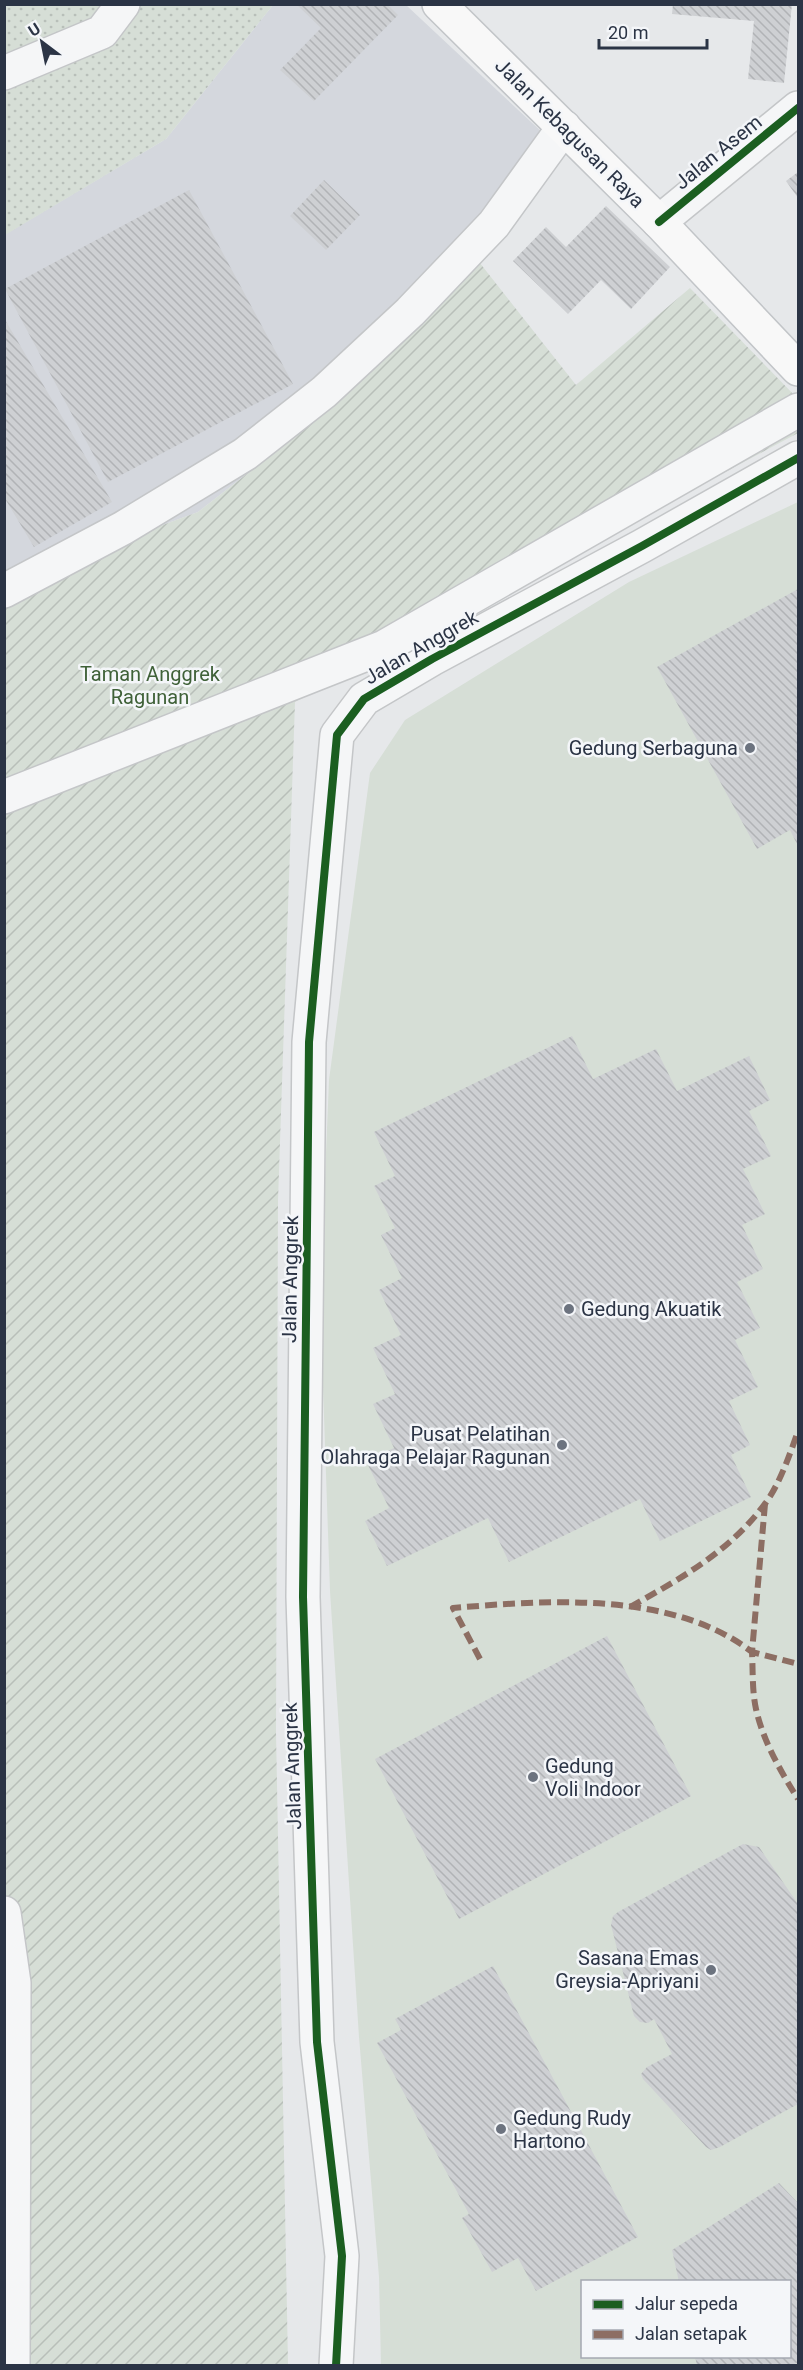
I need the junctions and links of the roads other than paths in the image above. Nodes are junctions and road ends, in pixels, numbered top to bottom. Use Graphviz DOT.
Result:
graph roads {
  1 [pos="123,4"];
  2 [pos="439,4"];
  3 [pos="4,73"];
  4 [pos="798,108"];
  5 [pos="564,127"];
  6 [pos="659,222"];
  7 [pos="798,369"];
  8 [pos="798,410"];
  9 [pos="798,458"];
  10 [pos="4,591"];
  11 [pos="4,796"];
  12 [pos="4,1913"];
  13 [pos="13,2366"];
  14 [pos="336,2366"];
  1 -- 3 [label="street"];
  2 -- 5 [label="main road, Jalan Kebagusan Raya"];
  4 -- 6 [label="street, Jalan Asem"];
  5 -- 6 [label="main road, Jalan Kebagusan Raya"];
  5 -- 10 [label="street"];
  6 -- 7 [label="main road, Jalan Kebagusan Raya"];
  8 -- 11 [label="street"];
  9 -- 14 [label="street, Jalan Anggrek"];
  12 -- 13 [label="street"];
}
